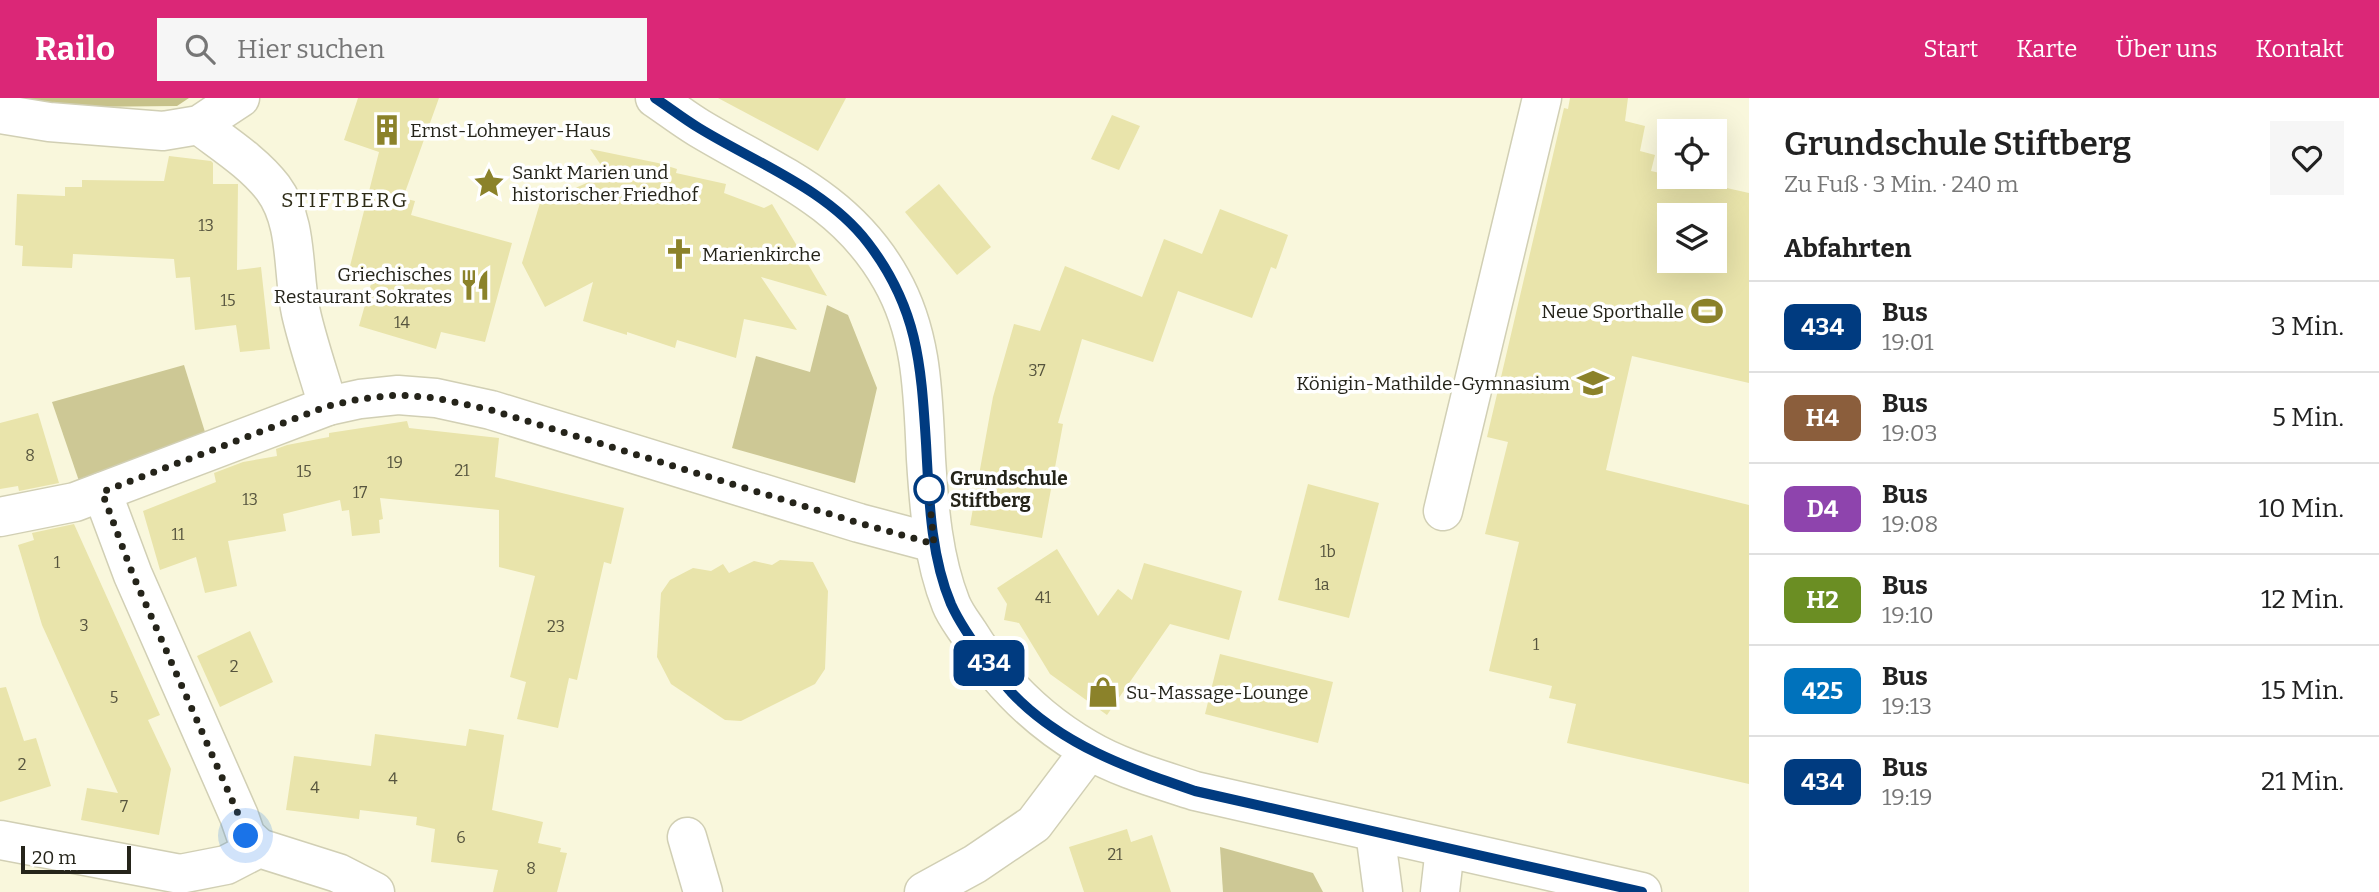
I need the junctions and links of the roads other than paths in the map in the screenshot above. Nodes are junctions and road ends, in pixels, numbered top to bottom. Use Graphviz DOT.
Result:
graph roads {
  1 [pos="240,98"];
  2 [pos="655,98"];
  3 [pos="1542,98"];
  4 [pos="0,114"];
  5 [pos="199,125"];
  6 [pos="324,393"];
  7 [pos="102,492"];
  8 [pos="1443,511"];
  9 [pos="0,517"];
  10 [pos="934,544"];
  11 [pos="1089,751"];
  12 [pos="1375,832"];
  13 [pos="687,836"];
  14 [pos="0,840"];
  15 [pos="258,848"];
  16 [pos="1445,848"];
  17 [pos="375,892"];
  18 [pos="703,892"];
  19 [pos="924,892"];
  20 [pos="1383,892"];
  21 [pos="1440,892"];
  22 [pos="1642,892"];
  1 -- 5 [label="street"];
  2 -- 10 [label="street"];
  3 -- 8 [label="street"];
  4 -- 5 [label="street"];
  5 -- 6 [label="street"];
  6 -- 7 [label="street"];
  6 -- 10 [label="street"];
  7 -- 9 [label="street"];
  7 -- 15 [label="street"];
  10 -- 11 [label="street"];
  11 -- 12 [label="street"];
  11 -- 19 [label="street"];
  12 -- 16 [label="street"];
  12 -- 20 [label="street"];
  13 -- 18 [label="street"];
  14 -- 15 [label="street"];
  15 -- 17 [label="street"];
  16 -- 21 [label="street"];
  16 -- 22 [label="street"];
}
